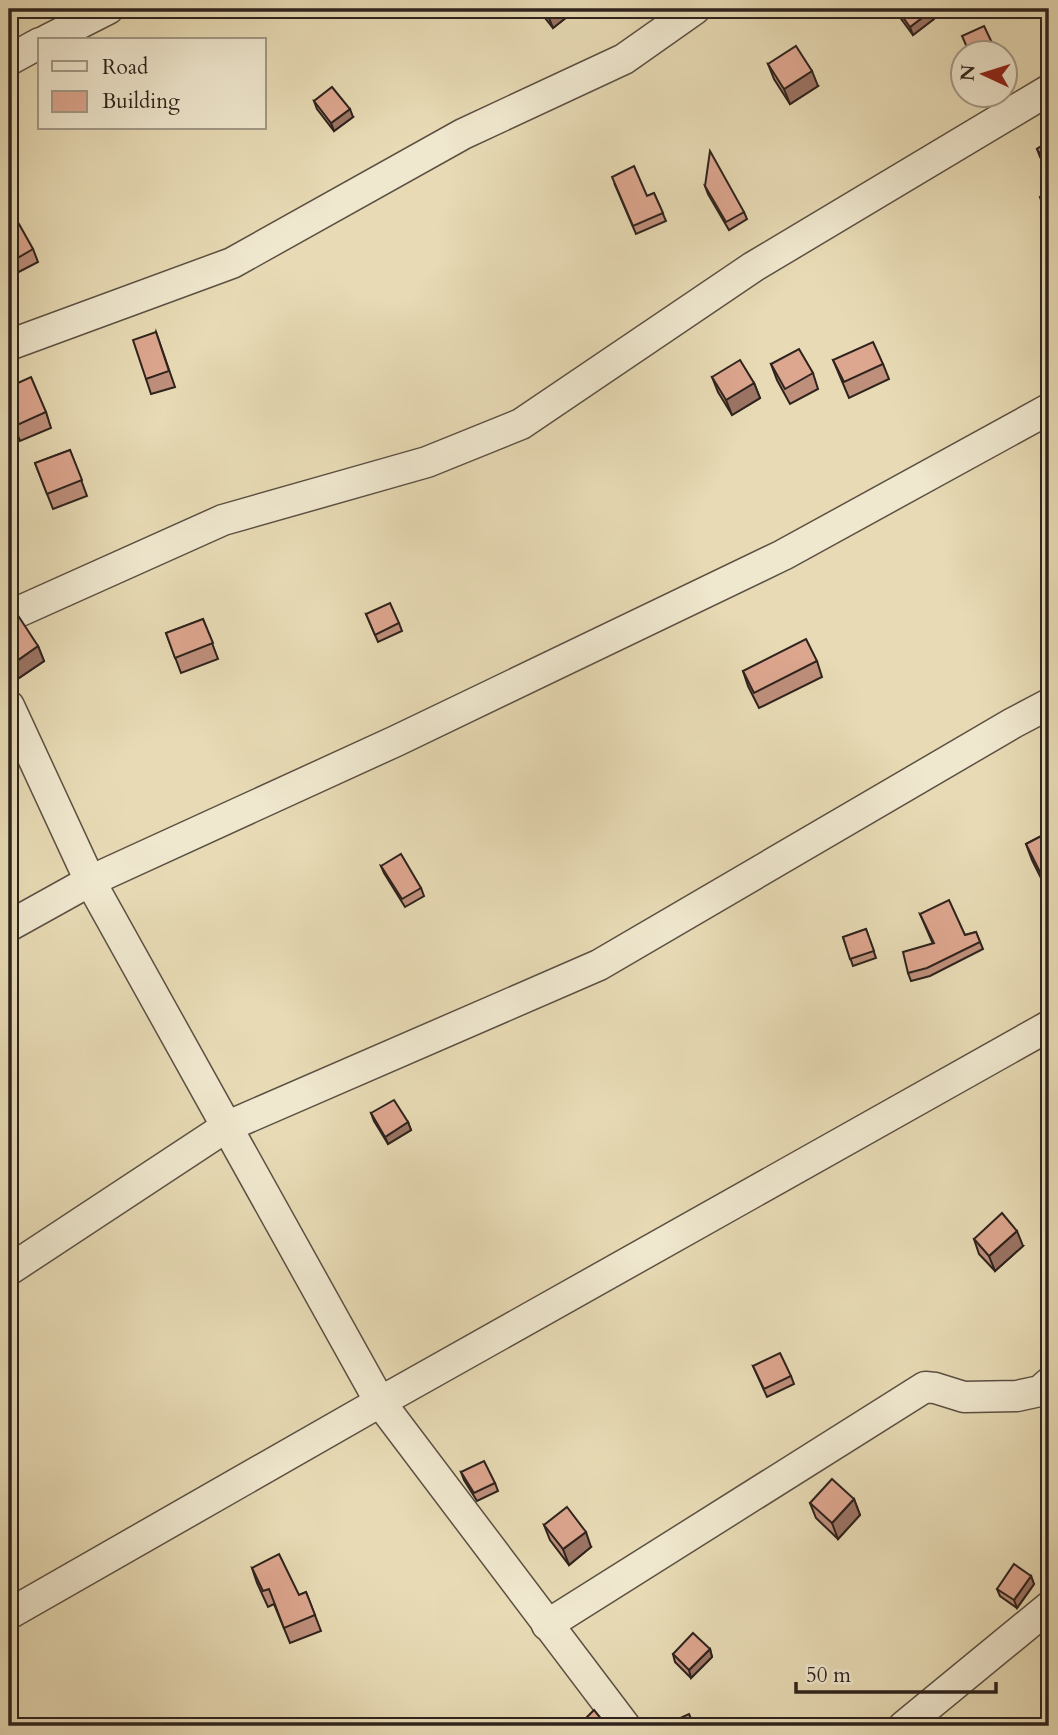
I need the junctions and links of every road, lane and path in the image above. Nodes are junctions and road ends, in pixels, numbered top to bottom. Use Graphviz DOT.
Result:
graph roads {
  1 [pos="108,9"];
  2 [pos="695,9"];
  3 [pos="51,38"];
  4 [pos="38,45"];
  5 [pos="9,60"];
  6 [pos="1049,89"];
  7 [pos="9,345"];
  8 [pos="1049,409"];
  9 [pos="9,616"];
  10 [pos="1049,704"];
  11 [pos="9,706"];
  12 [pos="90,881"];
  13 [pos="9,926"];
  14 [pos="1049,1026"];
  15 [pos="226,1127"];
  16 [pos="9,1270"];
  17 [pos="1049,1383"];
  18 [pos="380,1402"];
  19 [pos="1049,1607"];
  20 [pos="9,1614"];
  21 [pos="547,1625"];
  22 [pos="625,1726"];
  23 [pos="904,1726"];
  1 -- 3 [label="street"];
  2 -- 7 [label="street"];
  4 -- 5 [label="street"];
  6 -- 9 [label="street"];
  8 -- 12 [label="street"];
  10 -- 15 [label="street"];
  11 -- 12 [label="street"];
  12 -- 13 [label="street"];
  12 -- 15 [label="street"];
  14 -- 18 [label="street"];
  15 -- 16 [label="street"];
  15 -- 18 [label="street"];
  17 -- 21 [label="street"];
  18 -- 20 [label="street"];
  18 -- 21 [label="street"];
  19 -- 23 [label="street"];
  21 -- 22 [label="street"];
}
